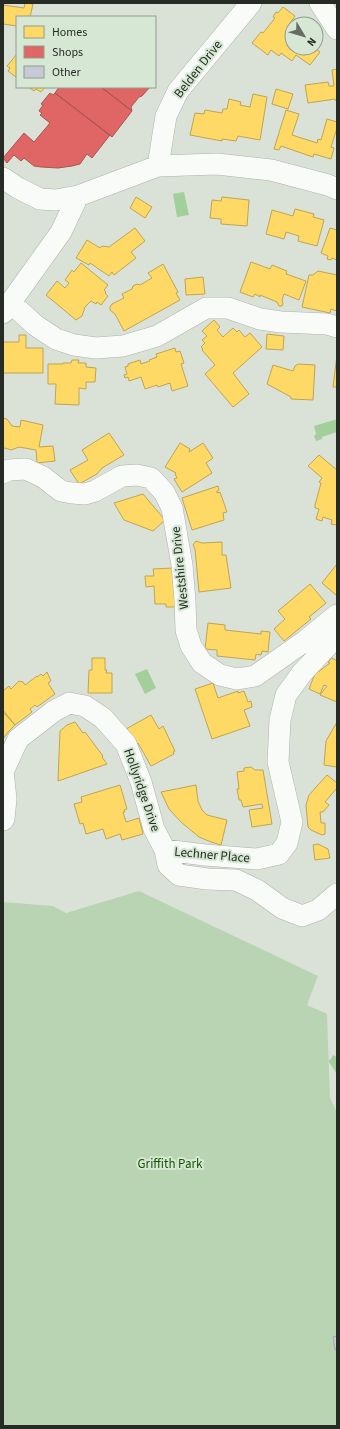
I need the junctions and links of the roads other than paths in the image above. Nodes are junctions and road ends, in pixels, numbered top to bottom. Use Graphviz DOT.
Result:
graph roads {
  1 [pos="251,3"];
  2 [pos="320,3"];
  3 [pos="337,29"];
  4 [pos="158,166"];
  5 [pos="3,178"];
  6 [pos="337,189"];
  7 [pos="78,196"];
  8 [pos="7,308"];
  9 [pos="337,328"];
  10 [pos="3,473"];
  11 [pos="337,615"];
  12 [pos="337,636"];
  13 [pos="3,820"];
  14 [pos="165,850"];
  15 [pos="337,894"];
  1 -- 4 [label="street, Belden Drive"];
  2 -- 3 [label="street"];
  4 -- 6 [label="street"];
  4 -- 7 [label="street"];
  5 -- 7 [label="street"];
  7 -- 8 [label="street"];
  8 -- 9 [label="street"];
  10 -- 11 [label="street, Westshire Drive"];
  12 -- 14 [label="street, Lechner Place"];
  13 -- 14 [label="street, Hollyridge Drive"];
  14 -- 15 [label="street, Hollyridge Drive"];
}
